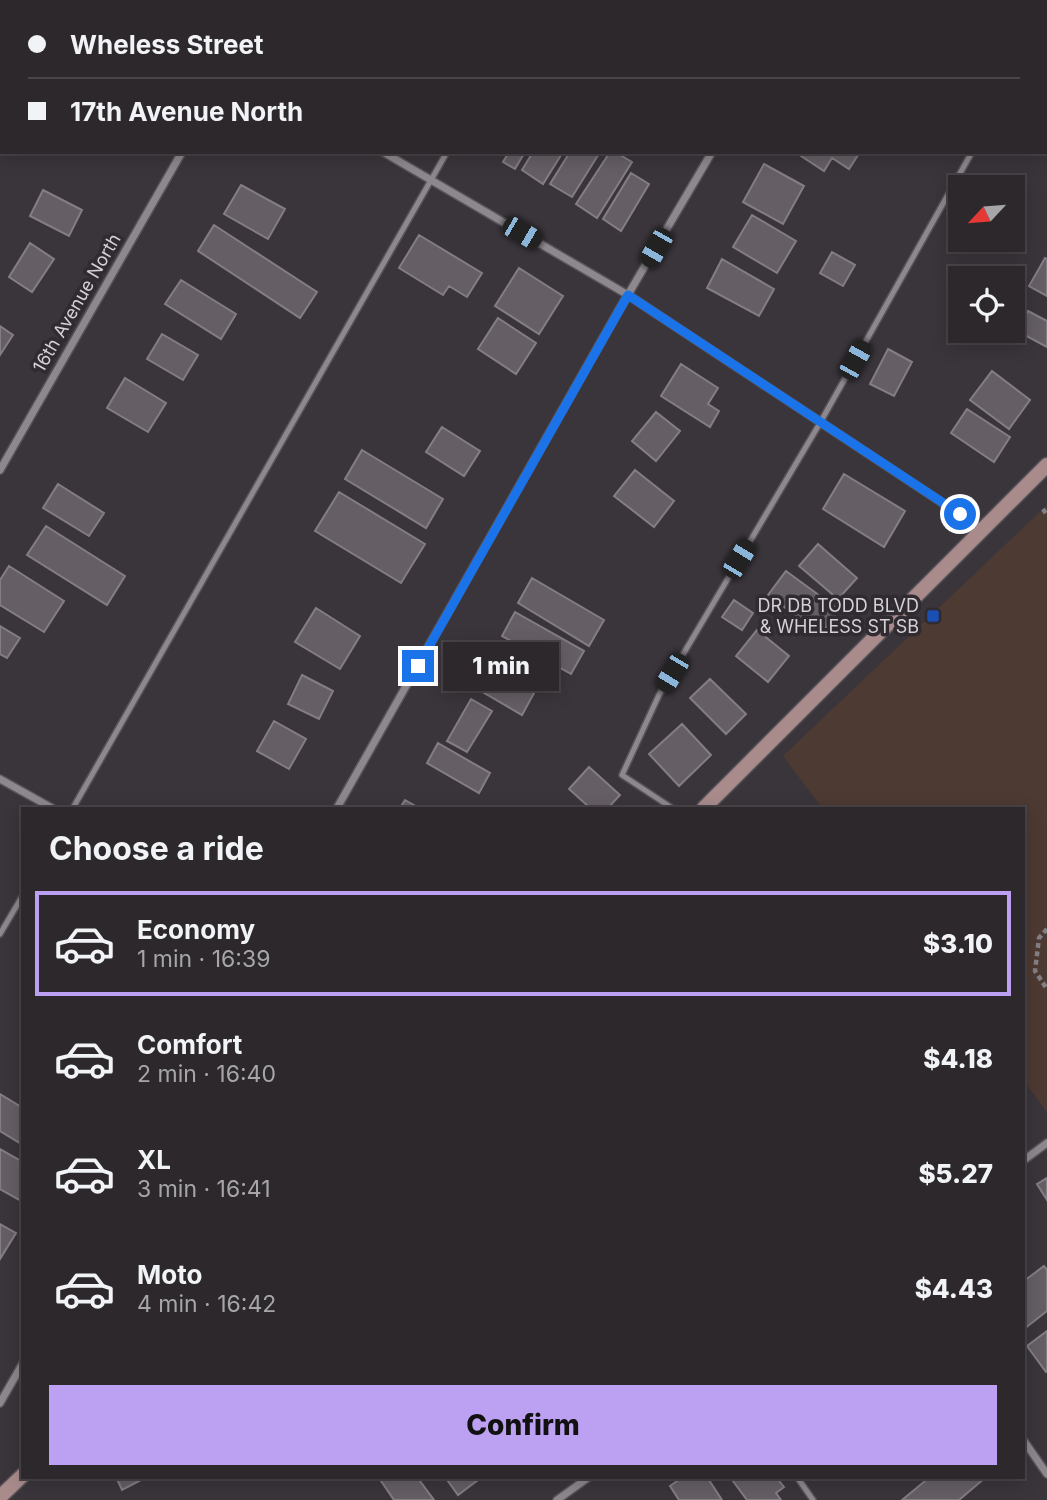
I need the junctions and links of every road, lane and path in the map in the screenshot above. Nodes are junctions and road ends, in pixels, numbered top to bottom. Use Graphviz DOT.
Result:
graph roads {
  1 [pos="181,154"];
  2 [pos="386,154"];
  3 [pos="446,154"];
  4 [pos="711,154"];
  5 [pos="971,154"];
  6 [pos="431,180"];
  7 [pos="628,295"];
  8 [pos="820,423"];
  9 [pos="1047,465"];
  10 [pos="0,470"];
  11 [pos="1043,509"];
  12 [pos="1047,515"];
  13 [pos="982,529"];
  14 [pos="0,779"];
  15 [pos="50,807"];
  16 [pos="74,807"];
  17 [pos="338,807"];
  18 [pos="670,807"];
  19 [pos="705,807"];
  20 [pos="21,898"];
  21 [pos="1047,929"];
  22 [pos="0,934"];
  23 [pos="1047,989"];
  24 [pos="1047,1143"];
  25 [pos="1025,1159"];
  26 [pos="21,1366"];
  27 [pos="0,1403"];
  28 [pos="1025,1442"];
  29 [pos="1047,1474"];
  30 [pos="21,1477"];
  31 [pos="586,1479"];
  32 [pos="798,1479"];
  33 [pos="0,1497"];
  34 [pos="557,1500"];
  35 [pos="813,1500"];
  1 -- 10 [label="street, 16th Avenue North"];
  2 -- 6 [label="street"];
  3 -- 6 [label="lane"];
  4 -- 7 [label="street"];
  5 -- 8 [label="lane"];
  6 -- 7 [label="street"];
  6 -- 16 [label="lane"];
  7 -- 8 [label="street"];
  7 -- 17 [label="street"];
  8 -- 13 [label="street"];
  8 -- 18 [label="lane"];
  9 -- 13 [label="main road"];
  11 -- 12 [label="path"];
  13 -- 19 [label="main road"];
  14 -- 15 [label="street"];
  20 -- 22 [label="lane"];
  21 -- 23 [label="path"];
  24 -- 25 [label="street"];
  26 -- 27 [label="street"];
  28 -- 29 [label="street"];
  30 -- 33 [label="main road"];
  31 -- 34 [label="street"];
  32 -- 35 [label="lane"];
}
